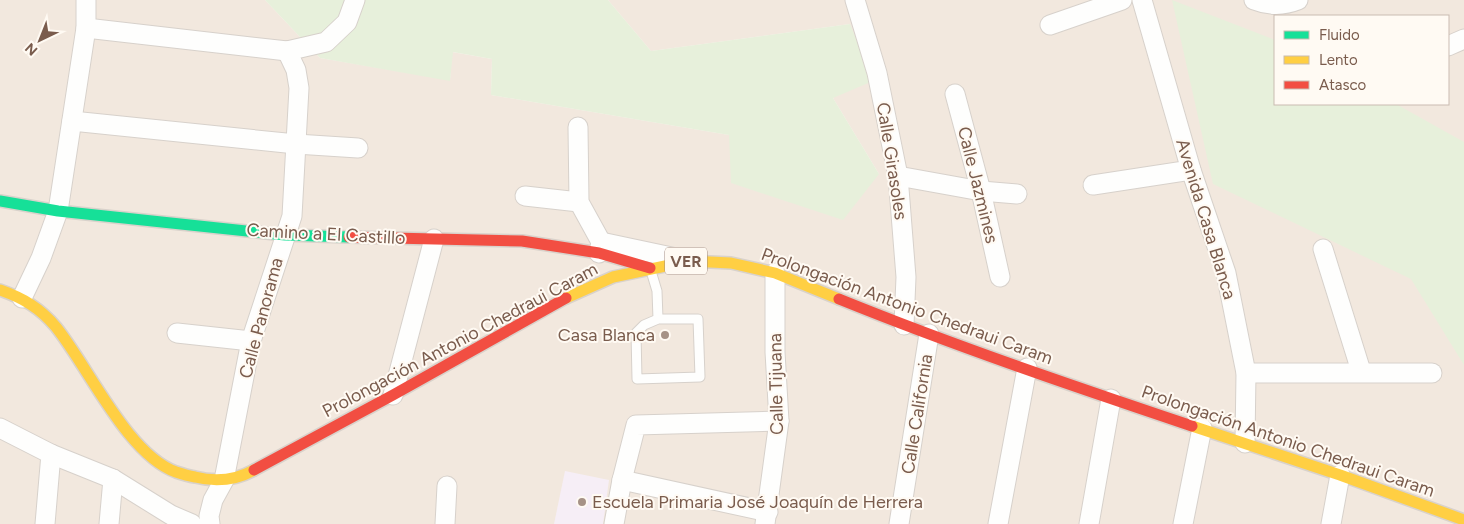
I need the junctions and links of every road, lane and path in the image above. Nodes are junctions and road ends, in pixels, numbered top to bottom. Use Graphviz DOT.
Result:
graph roads {
  1 [pos="86,0"];
  2 [pos="355,0"];
  3 [pos="1122,0"];
  4 [pos="1142,0"];
  5 [pos="1254,0"];
  6 [pos="1298,0"];
  7 [pos="859,1"];
  8 [pos="1050,24"];
  9 [pos="86,28"];
  10 [pos="1464,39"];
  11 [pos="1449,46"];
  12 [pos="287,51"];
  13 [pos="955,94"];
  14 [pos="72,121"];
  15 [pos="578,127"];
  16 [pos="296,144"];
  17 [pos="358,148"];
  18 [pos="1191,170"];
  19 [pos="898,176"];
  20 [pos="1093,185"];
  21 [pos="981,191"];
  22 [pos="1017,194"];
  23 [pos="524,196"];
  24 [pos="0,201"];
  25 [pos="579,202"];
  26 [pos="58,211"];
  27 [pos="284,235"];
  28 [pos="434,239"];
  29 [pos="600,248"];
  30 [pos="1323,249"];
  31 [pos="689,261"];
  32 [pos="650,268"];
  33 [pos="775,273"];
  34 [pos="1000,277"];
  35 [pos="0,290"];
  36 [pos="22,298"];
  37 [pos="658,319"];
  38 [pos="904,325"];
  39 [pos="177,332"];
  40 [pos="929,334"];
  41 [pos="251,341"];
  42 [pos="1027,368"];
  43 [pos="1361,371"];
  44 [pos="1432,372"];
  45 [pos="1246,373"];
  46 [pos="393,395"];
  47 [pos="1111,399"];
  48 [pos="779,421"];
  49 [pos="0,428"];
  50 [pos="1202,428"];
  51 [pos="1246,443"];
  52 [pos="51,454"];
  53 [pos="1340,475"];
  54 [pos="113,479"];
  55 [pos="224,480"];
  56 [pos="622,480"];
  57 [pos="447,486"];
  58 [pos="767,518"];
  59 [pos="171,520"];
  60 [pos="1464,520"];
  61 [pos="45,524"];
  62 [pos="109,524"];
  63 [pos="192,524"];
  64 [pos="210,524"];
  65 [pos="445,524"];
  66 [pos="614,524"];
  67 [pos="899,524"];
  68 [pos="998,524"];
  69 [pos="1089,524"];
  70 [pos="1184,524"];
  71 [pos="1331,524"];
  1 -- 9 [label="street"];
  2 -- 12 [label="street"];
  3 -- 8 [label="street"];
  4 -- 18 [label="street, Avenida Casa Blanca"];
  5 -- 6 [label="street"];
  7 -- 19 [label="street, Calle Girasoles"];
  9 -- 12 [label="street"];
  9 -- 14 [label="street"];
  10 -- 11 [label="street"];
  12 -- 16 [label="street, Calle Panorama"];
  13 -- 21 [label="street, Calle Jazmines"];
  14 -- 16 [label="street"];
  14 -- 26 [label="street"];
  15 -- 25 [label="street"];
  16 -- 17 [label="street"];
  16 -- 27 [label="street, Calle Panorama"];
  18 -- 20 [label="street"];
  18 -- 45 [label="street, Avenida Casa Blanca"];
  19 -- 21 [label="street"];
  19 -- 38 [label="street, Calle Girasoles"];
  21 -- 22 [label="street"];
  21 -- 34 [label="street, Calle Jazmines"];
  23 -- 25 [label="street"];
  24 -- 26 [label="main road, Camino a El Castillo"];
  25 -- 29 [label="street"];
  26 -- 27 [label="main road, Camino a El Castillo"];
  26 -- 36 [label="street"];
  27 -- 28 [label="main road, Camino a El Castillo"];
  27 -- 41 [label="street, Calle Panorama"];
  28 -- 29 [label="main road, Camino a El Castillo"];
  28 -- 46 [label="street"];
  29 -- 31 [label="street, Camino a El Castillo"];
  29 -- 32 [label="main road, Camino a El Castillo"];
  30 -- 43 [label="street"];
  31 -- 32 [label="main road, Prolongación Antonio Chedraui Caram / VER"];
  31 -- 33 [label="main road, Prolongación Antonio Chedraui Caram / VER"];
  32 -- 37 [label="lane"];
  32 -- 46 [label="main road, Prolongación Antonio Chedraui Caram / VER"];
  33 -- 38 [label="main road, Prolongación Antonio Chedraui Caram / VER"];
  33 -- 48 [label="street, Calle Tijuana"];
  35 -- 36 [label="main road, Prolongación Antonio Chedraui Caram / VER"];
  36 -- 55 [label="main road, Prolongación Antonio Chedraui Caram / VER"];
  37 -- 37 [label="lane"];
  38 -- 40 [label="main road, Prolongación Antonio Chedraui Caram / VER"];
  39 -- 41 [label="street"];
  40 -- 42 [label="main road, Prolongación Antonio Chedraui Caram / VER"];
  40 -- 67 [label="street, Calle California"];
  41 -- 55 [label="street, Calle Panorama"];
  42 -- 47 [label="main road, Prolongación Antonio Chedraui Caram / VER"];
  42 -- 68 [label="street"];
  43 -- 44 [label="street"];
  43 -- 45 [label="street"];
  45 -- 51 [label="street, Avenida Casa Blanca"];
  46 -- 55 [label="main road, Prolongación Antonio Chedraui Caram / VER"];
  47 -- 50 [label="main road, Prolongación Antonio Chedraui Caram / VER"];
  47 -- 69 [label="street"];
  48 -- 56 [label="street"];
  48 -- 58 [label="street, Calle Tijuana"];
  49 -- 52 [label="street"];
  50 -- 51 [label="main road, Prolongación Antonio Chedraui Caram / VER"];
  50 -- 70 [label="street"];
  51 -- 53 [label="main road, Prolongación Antonio Chedraui Caram / VER"];
  52 -- 54 [label="street"];
  52 -- 61 [label="street"];
  53 -- 60 [label="main road, Prolongación Antonio Chedraui Caram / VER"];
  53 -- 71 [label="street"];
  54 -- 59 [label="street"];
  54 -- 62 [label="street"];
  55 -- 64 [label="street, Calle Panorama"];
  56 -- 58 [label="street"];
  56 -- 66 [label="street"];
  57 -- 65 [label="street"];
  59 -- 63 [label="street"];
}
